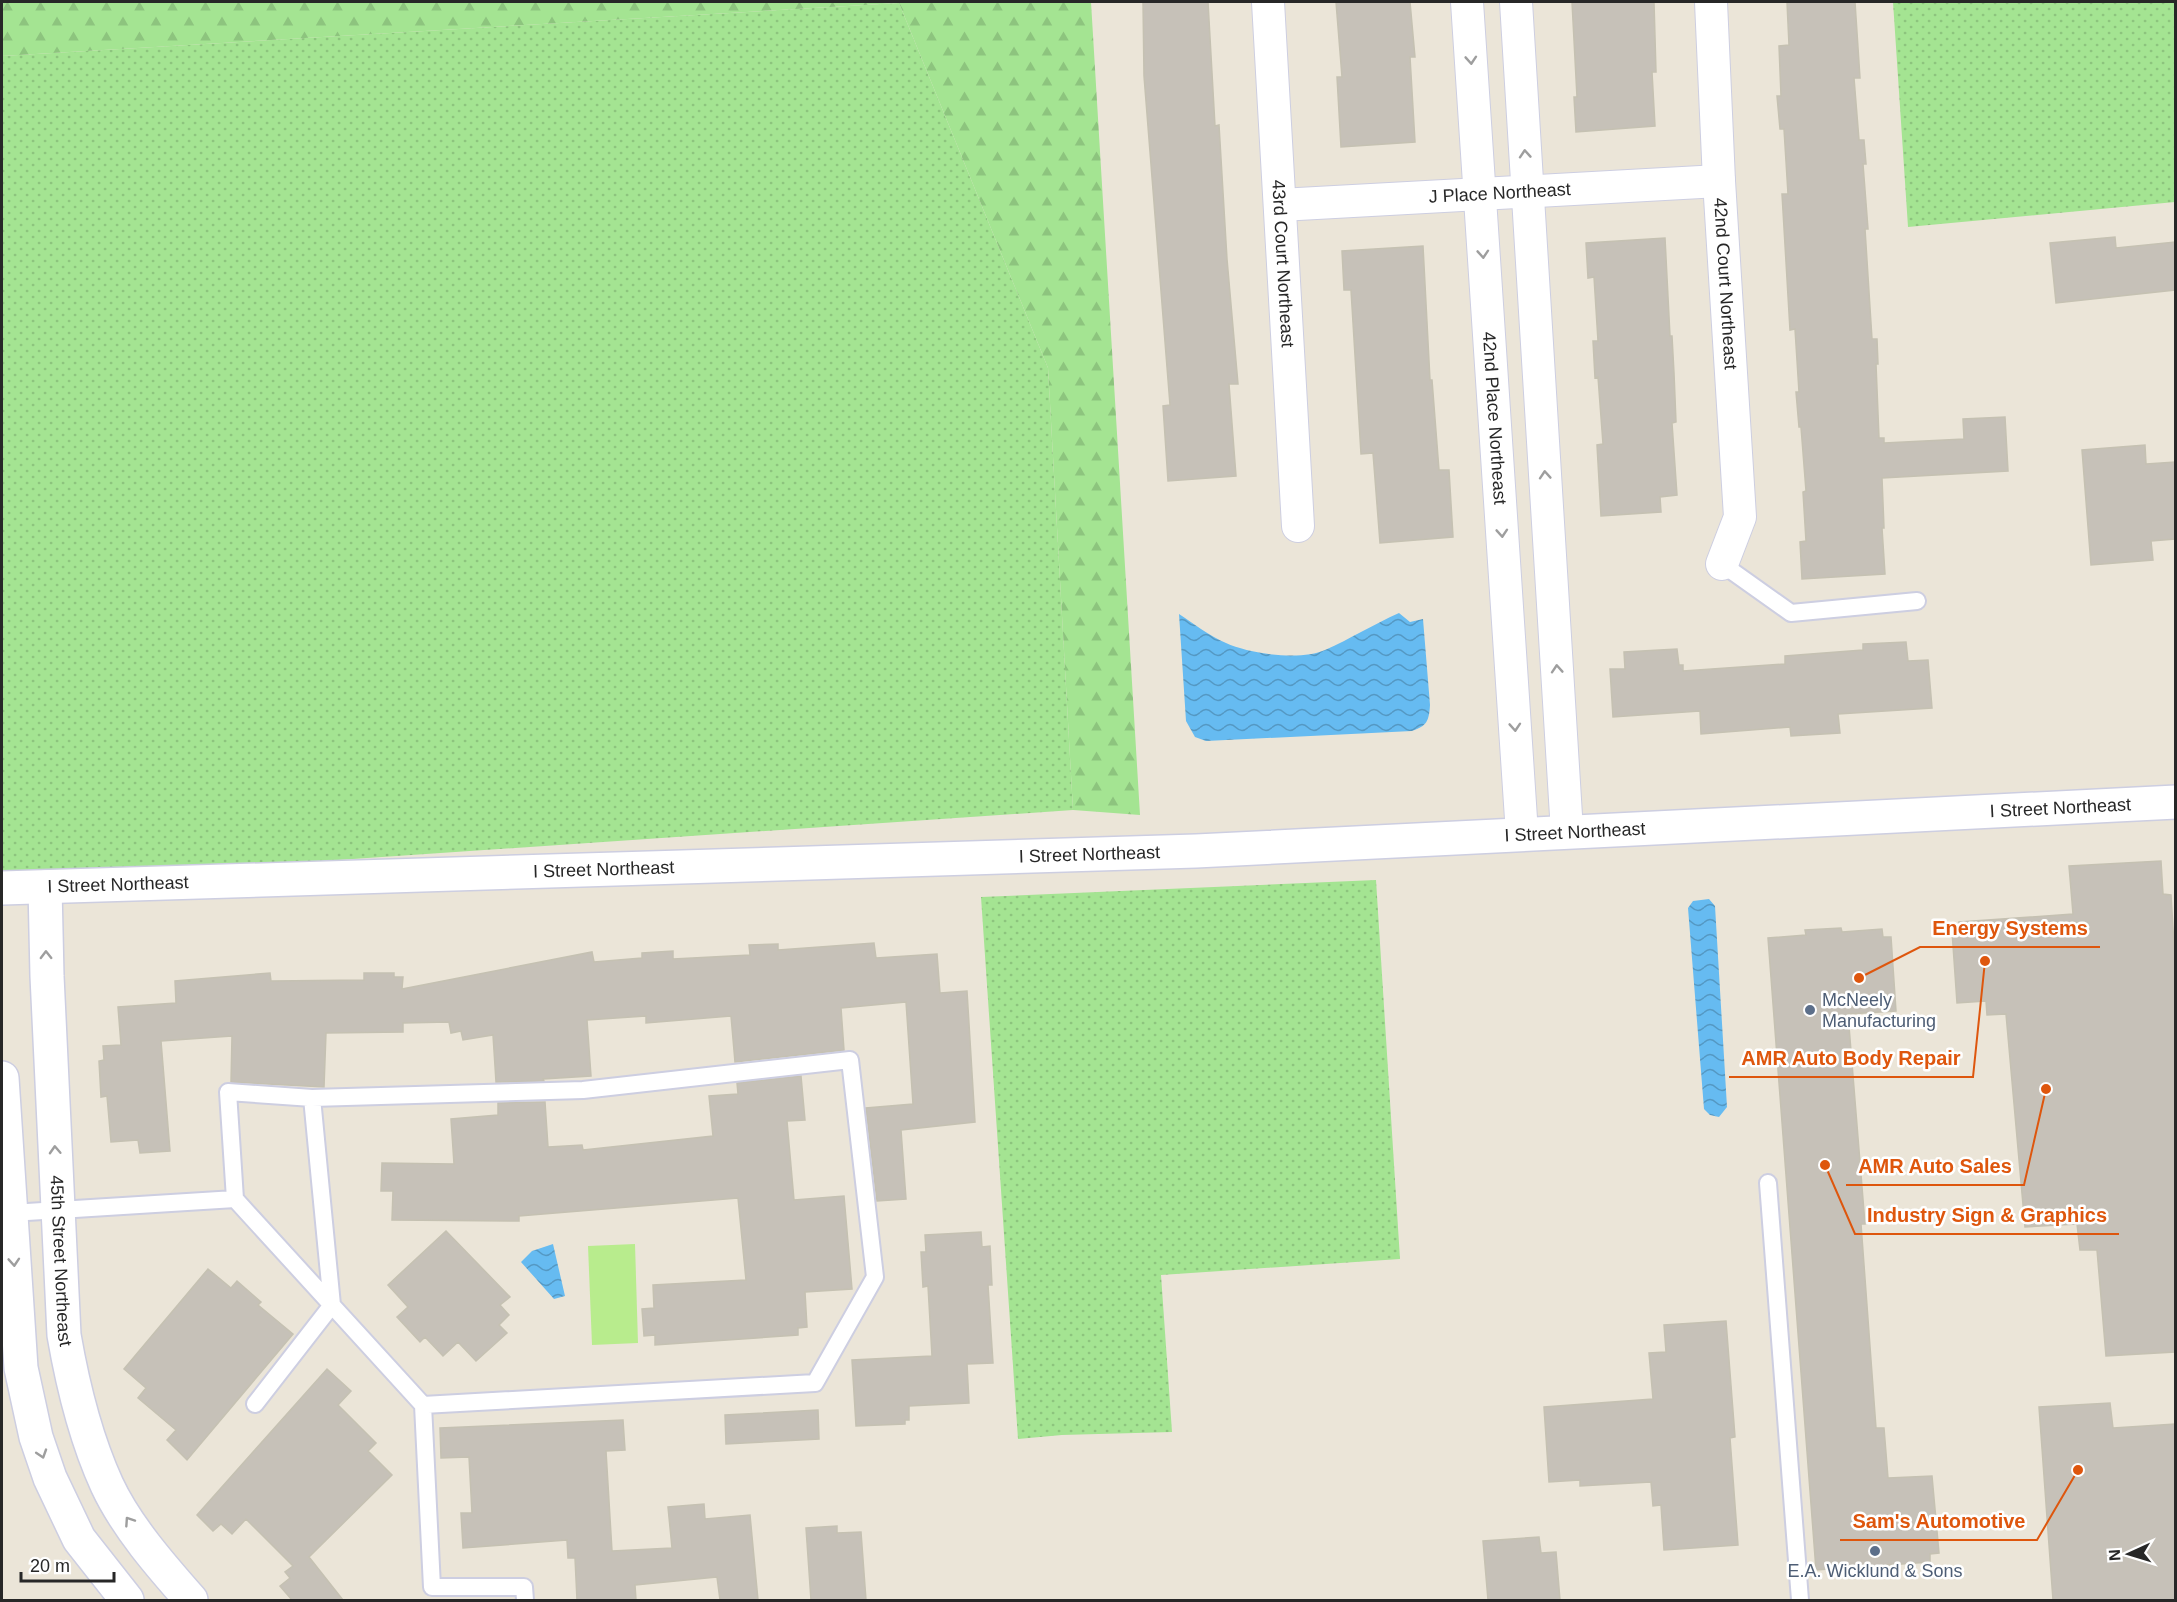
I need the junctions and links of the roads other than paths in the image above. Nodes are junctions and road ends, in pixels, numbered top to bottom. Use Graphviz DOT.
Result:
graph roads {
  1 [pos="1268,2"];
  2 [pos="1467,2"];
  3 [pos="1516,2"];
  4 [pos="1711,2"];
  5 [pos="1719,182"];
  6 [pos="1527,192"];
  7 [pos="1479,195"];
  8 [pos="1281,206"];
  9 [pos="1298,526"];
  10 [pos="1722,564"];
  11 [pos="1917,601"];
  12 [pos="2175,802"];
  13 [pos="1567,832"];
  14 [pos="1522,834"];
  15 [pos="45,887"];
  16 [pos="2,888"];
  17 [pos="2,1078"];
  18 [pos="312,1098"];
  19 [pos="1768,1183"];
  20 [pos="235,1199"];
  21 [pos="58,1212"];
  22 [pos="11,1214"];
  23 [pos="332,1305"];
  24 [pos="11,1371"];
  25 [pos="255,1404"];
  26 [pos="423,1405"];
  27 [pos="127,1600"];
  28 [pos="191,1600"];
  29 [pos="525,1600"];
  30 [pos="1800,1600"];
  1 -- 8 [label="street, 43rd Court Northeast"];
  2 -- 7 [label="street, 42nd Place Northeast, one-way"];
  6 -- 3 [label="street, one-way"];
  4 -- 5 [label="street, 42nd Court Northeast"];
  5 -- 6 [label="street, J Place Northeast"];
  5 -- 10 [label="street, 42nd Court Northeast"];
  6 -- 7 [label="street, J Place Northeast"];
  13 -- 6 [label="street, one-way"];
  7 -- 8 [label="street, J Place Northeast"];
  7 -- 14 [label="street, 42nd Place Northeast, one-way"];
  8 -- 9 [label="street, 43rd Court Northeast"];
  10 -- 11 [label="lane"];
  12 -- 13 [label="street, I Street Northeast"];
  13 -- 14 [label="street, I Street Northeast"];
  14 -- 15 [label="street, I Street Northeast"];
  15 -- 16 [label="street, I Street Northeast"];
  21 -- 15 [label="street, 45th Street Northeast, one-way"];
  17 -- 22 [label="street"];
  18 -- 20 [label="lane"];
  18 -- 23 [label="lane"];
  18 -- 26 [label="lane"];
  19 -- 30 [label="lane"];
  20 -- 21 [label="lane"];
  20 -- 23 [label="lane"];
  21 -- 22 [label="lane"];
  28 -- 21 [label="street, 45th Street Northeast, one-way"];
  22 -- 24 [label="street, one-way"];
  23 -- 25 [label="lane"];
  23 -- 26 [label="lane"];
  24 -- 27 [label="street, one-way"];
  26 -- 29 [label="lane"];
}
